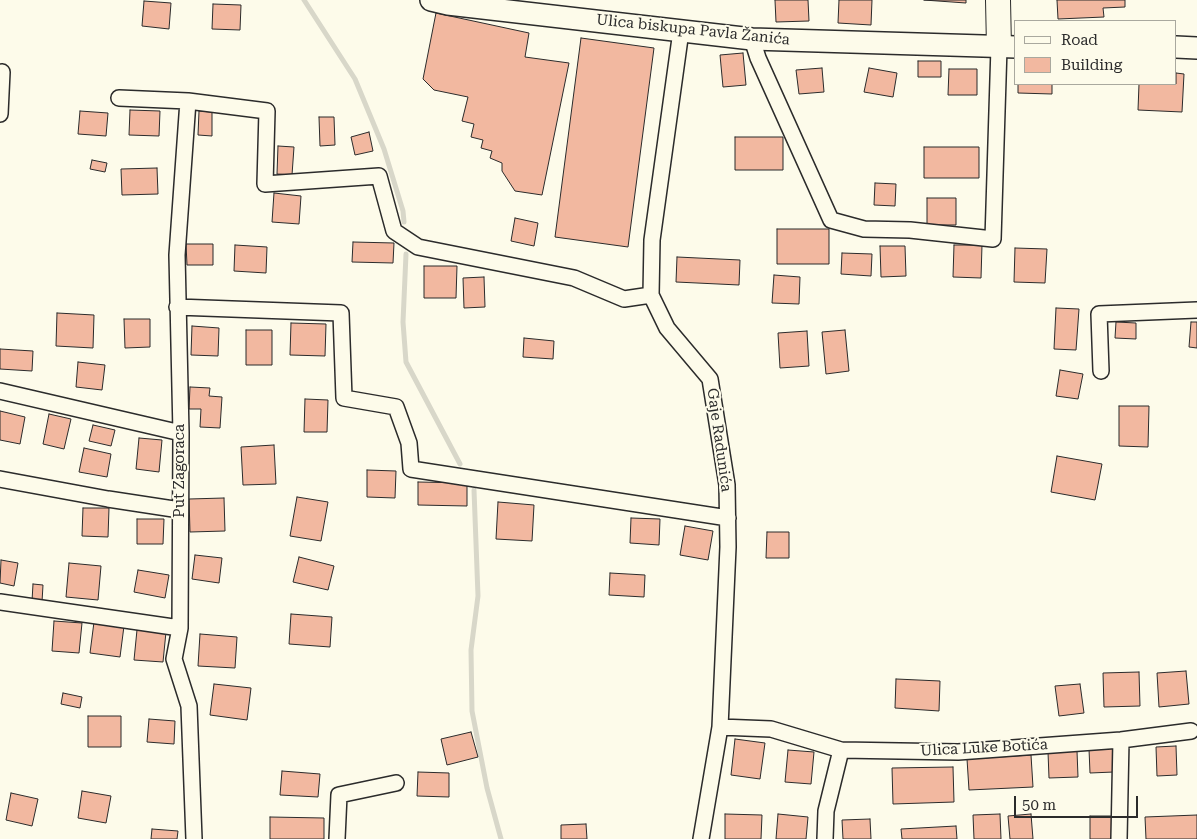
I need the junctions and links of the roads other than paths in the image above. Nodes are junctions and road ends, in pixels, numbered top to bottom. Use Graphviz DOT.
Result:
graph roads {
  1 [pos="431,0"];
  2 [pos="998,0"];
  3 [pos="681,31"];
  4 [pos="752,39"];
  5 [pos="1007,47"];
  6 [pos="1177,48"];
  7 [pos="1197,48"];
  8 [pos="2,72"];
  9 [pos="118,98"];
  10 [pos="188,101"];
  11 [pos="0,114"];
  12 [pos="651,295"];
  13 [pos="177,306"];
  14 [pos="1197,310"];
  15 [pos="1101,371"];
  16 [pos="0,391"];
  17 [pos="181,433"];
  18 [pos="0,479"];
  19 [pos="180,510"];
  20 [pos="728,518"];
  21 [pos="0,602"];
  22 [pos="180,628"];
  23 [pos="720,727"];
  24 [pos="1191,731"];
  25 [pos="1121,740"];
  26 [pos="841,750"];
  27 [pos="396,784"];
  28 [pos="194,839"];
  29 [pos="337,839"];
  30 [pos="701,839"];
  31 [pos="825,839"];
  32 [pos="1119,839"];
  1 -- 3 [label="street, Ulica biskupa Pavla Žanića"];
  2 -- 5 [label="main road"];
  3 -- 4 [label="street, Ulica biskupa Pavla Žanića"];
  3 -- 12 [label="street, Gaje Radunića"];
  4 -- 5 [label="street, Ulica biskupa Pavla Žanića"];
  4 -- 5 [label="street"];
  6 -- 7 [label="street"];
  8 -- 11 [label="street"];
  9 -- 10 [label="street"];
  10 -- 12 [label="street"];
  10 -- 13 [label="street, Put Zagoraca"];
  12 -- 20 [label="street, Gaje Radunića"];
  13 -- 17 [label="street, Put Zagoraca"];
  13 -- 20 [label="street"];
  14 -- 15 [label="street"];
  16 -- 17 [label="street"];
  17 -- 19 [label="street, Put Zagoraca"];
  18 -- 19 [label="street"];
  19 -- 22 [label="street, Put Zagoraca"];
  20 -- 23 [label="street, Gaje Radunića"];
  21 -- 22 [label="street"];
  22 -- 28 [label="street, Put Zagoraca"];
  23 -- 26 [label="street, Ulica Luke Botića"];
  23 -- 30 [label="street, Gaje Radunića"];
  24 -- 25 [label="street, Ulica Luke Botića"];
  25 -- 26 [label="street, Ulica Luke Botića"];
  25 -- 32 [label="street"];
  26 -- 31 [label="street"];
  27 -- 29 [label="street"];
}
